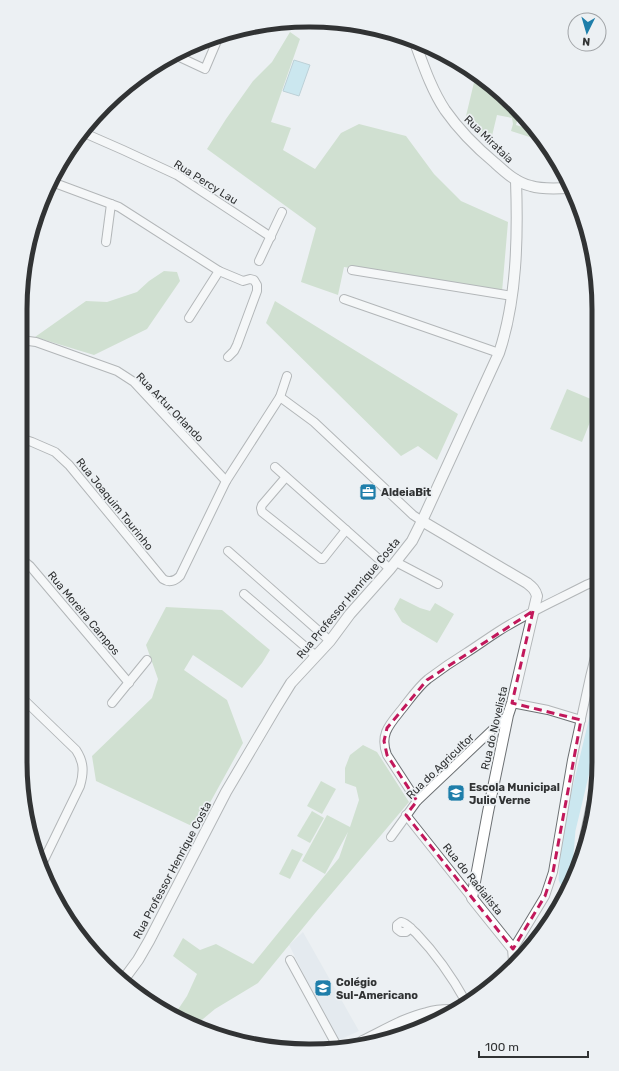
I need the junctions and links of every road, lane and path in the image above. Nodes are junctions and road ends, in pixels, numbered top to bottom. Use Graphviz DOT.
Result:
graph roads {
  1 [pos="216,43"];
  2 [pos="417,49"];
  3 [pos="181,58"];
  4 [pos="88,135"];
  5 [pos="516,180"];
  6 [pos="57,184"];
  7 [pos="564,188"];
  8 [pos="111,204"];
  9 [pos="282,212"];
  10 [pos="270,237"];
  11 [pos="106,242"];
  12 [pos="260,261"];
  13 [pos="352,270"];
  14 [pos="219,271"];
  15 [pos="512,296"];
  16 [pos="344,299"];
  17 [pos="188,318"];
  18 [pos="27,341"];
  19 [pos="499,353"];
  20 [pos="228,357"];
  21 [pos="287,376"];
  22 [pos="280,397"];
  23 [pos="27,440"];
  24 [pos="275,466"];
  25 [pos="286,477"];
  26 [pos="226,481"];
  27 [pos="422,521"];
  28 [pos="346,530"];
  29 [pos="228,551"];
  30 [pos="27,564"];
  31 [pos="393,565"];
  32 [pos="592,583"];
  33 [pos="438,584"];
  34 [pos="244,594"];
  35 [pos="533,611"];
  36 [pos="330,641"];
  37 [pos="316,656"];
  38 [pos="147,660"];
  39 [pos="592,670"];
  40 [pos="129,683"];
  41 [pos="27,703"];
  42 [pos="112,703"];
  43 [pos="512,703"];
  44 [pos="508,715"];
  45 [pos="580,720"];
  46 [pos="417,801"];
  47 [pos="406,815"];
  48 [pos="391,837"];
  49 [pos="45,859"];
  50 [pos="472,898"];
  51 [pos="411,928"];
  52 [pos="513,949"];
  53 [pos="514,956"];
  54 [pos="290,960"];
  55 [pos="126,976"];
  56 [pos="463,998"];
  57 [pos="439,1012"];
  58 [pos="374,1036"];
  59 [pos="335,1043"];
  1 -- 3 [label="street"];
  2 -- 5 [label="street, Rua Mirataia"];
  4 -- 10 [label="street, Rua Percy Lau"];
  5 -- 7 [label="street, Rua Mirataia"];
  5 -- 15 [label="street, Rua Professor Henrique Costa"];
  6 -- 8 [label="street"];
  8 -- 11 [label="street"];
  8 -- 14 [label="street"];
  9 -- 10 [label="street"];
  10 -- 12 [label="street"];
  13 -- 15 [label="street"];
  14 -- 17 [label="street"];
  14 -- 20 [label="street"];
  15 -- 19 [label="street, Rua Professor Henrique Costa"];
  16 -- 19 [label="street"];
  18 -- 26 [label="street, Rua Artur Orlando"];
  19 -- 27 [label="street, Rua Professor Henrique Costa"];
  21 -- 22 [label="street"];
  22 -- 26 [label="street"];
  22 -- 27 [label="street"];
  23 -- 26 [label="street, Rua Joaquim Tourinho"];
  24 -- 25 [label="street"];
  25 -- 28 [label="street"];
  25 -- 28 [label="street"];
  27 -- 31 [label="street, Rua Professor Henrique Costa"];
  27 -- 35 [label="street, Rua do Novelista"];
  28 -- 31 [label="street"];
  29 -- 36 [label="street"];
  30 -- 40 [label="street, Rua Moreira Campos"];
  31 -- 33 [label="street"];
  31 -- 36 [label="street, Rua Professor Henrique Costa"];
  32 -- 35 [label="street"];
  34 -- 37 [label="street"];
  35 -- 43 [label="street, Rua do Novelista"];
  35 -- 46 [label="street"];
  36 -- 37 [label="street, Rua Professor Henrique Costa"];
  37 -- 55 [label="street, Rua Professor Henrique Costa"];
  38 -- 40 [label="street"];
  39 -- 45 [label="street"];
  40 -- 42 [label="street"];
  41 -- 49 [label="street"];
  43 -- 44 [label="street, Rua do Novelista"];
  43 -- 45 [label="street"];
  44 -- 46 [label="street, Rua do Agricultor"];
  44 -- 50 [label="street, Rua do Novelista"];
  45 -- 52 [label="street"];
  46 -- 47 [label="street, Rua do Agricultor"];
  47 -- 48 [label="street, Rua do Agricultor"];
  47 -- 50 [label="street, Rua do Radialista"];
  50 -- 52 [label="street, Rua do Radialista"];
  51 -- 56 [label="street"];
  52 -- 53 [label="street"];
  54 -- 59 [label="street"];
  57 -- 58 [label="main road"];
}
